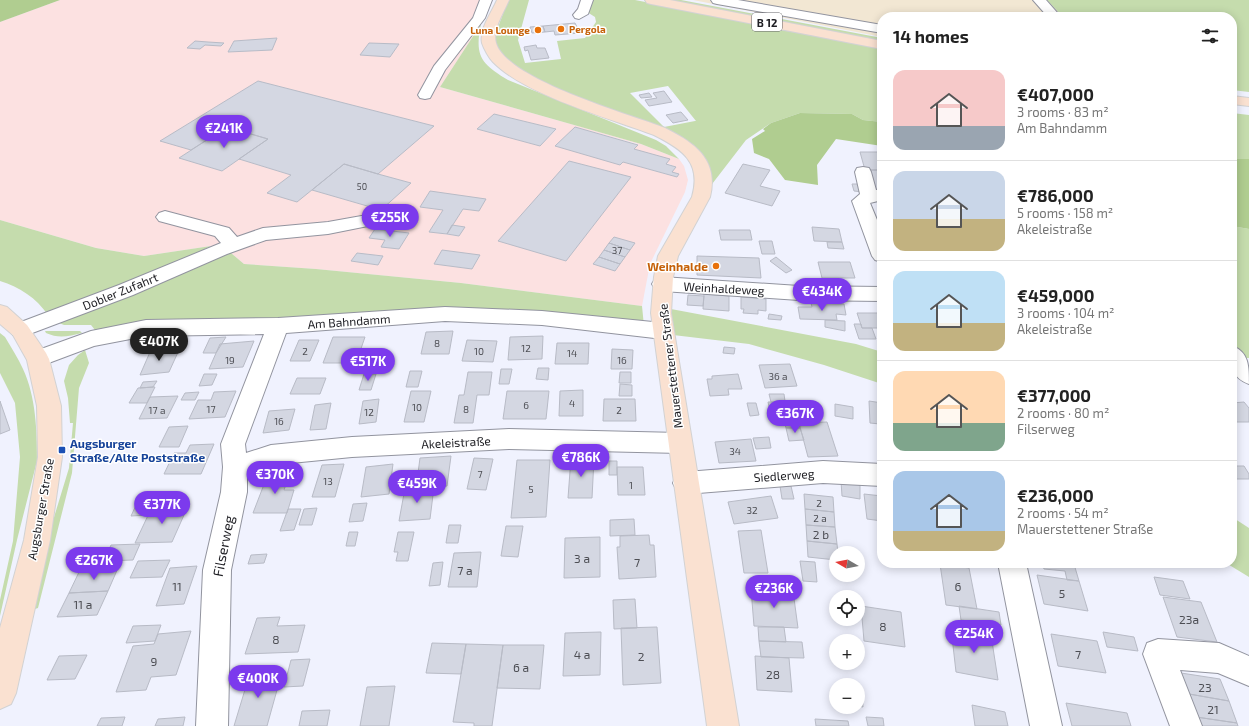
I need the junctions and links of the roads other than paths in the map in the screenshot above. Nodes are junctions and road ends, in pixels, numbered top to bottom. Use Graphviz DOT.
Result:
graph roads {
  1 [pos="486,0"];
  2 [pos="503,0"];
  3 [pos="587,0"];
  4 [pos="652,0"];
  5 [pos="717,0"];
  6 [pos="1039,0"];
  7 [pos="1050,12"];
  8 [pos="580,15"];
  9 [pos="877,28"];
  10 [pos="877,44"];
  11 [pos="426,96"];
  12 [pos="1237,101"];
  13 [pos="1249,102"];
  14 [pos="863,172"];
  15 [pos="875,196"];
  16 [pos="165,217"];
  17 [pos="367,222"];
  18 [pos="877,243"];
  19 [pos="226,247"];
  20 [pos="662,284"];
  21 [pos="877,294"];
  22 [pos="0,312"];
  23 [pos="278,326"];
  24 [pos="20,330"];
  25 [pos="663,331"];
  26 [pos="38,359"];
  27 [pos="680,443"];
  28 [pos="235,468"];
  29 [pos="877,475"];
  30 [pos="686,483"];
  31 [pos="1013,568"];
  32 [pos="1249,671"];
  33 [pos="1,681"];
  34 [pos="212,726"];
  35 [pos="723,726"];
  36 [pos="1046,726"];
  37 [pos="1186,726"];
  1 -- 11 [label="street"];
  2 -- 20 [label="main road, Mauerstettener Straße"];
  3 -- 8 [label="street"];
  4 -- 10 [label="main road, B 12"];
  5 -- 9 [label="street"];
  6 -- 7 [label="street"];
  12 -- 13 [label="main road"];
  14 -- 15 [label="street"];
  15 -- 18 [label="street"];
  16 -- 19 [label="street"];
  17 -- 19 [label="street, Dobler Zufahrt"];
  19 -- 24 [label="street, Dobler Zufahrt"];
  20 -- 21 [label="street, Weinhaldeweg"];
  20 -- 25 [label="main road, Mauerstettener Straße"];
  22 -- 24 [label="main road, Augsburger Straße"];
  23 -- 25 [label="street, Am Bahndamm"];
  23 -- 26 [label="street, Am Bahndamm"];
  23 -- 28 [label="street, Filserweg"];
  24 -- 26 [label="main road, Augsburger Straße"];
  25 -- 27 [label="main road, Mauerstettener Straße"];
  26 -- 33 [label="main road, Augsburger Straße"];
  27 -- 28 [label="street, Akeleistraße"];
  27 -- 30 [label="main road, Mauerstettener Straße"];
  28 -- 34 [label="street, Filserweg"];
  29 -- 30 [label="street, Siedlerweg"];
  30 -- 35 [label="main road, Mauerstettener Straße"];
  31 -- 36 [label="street"];
  32 -- 37 [label="street"];
}
